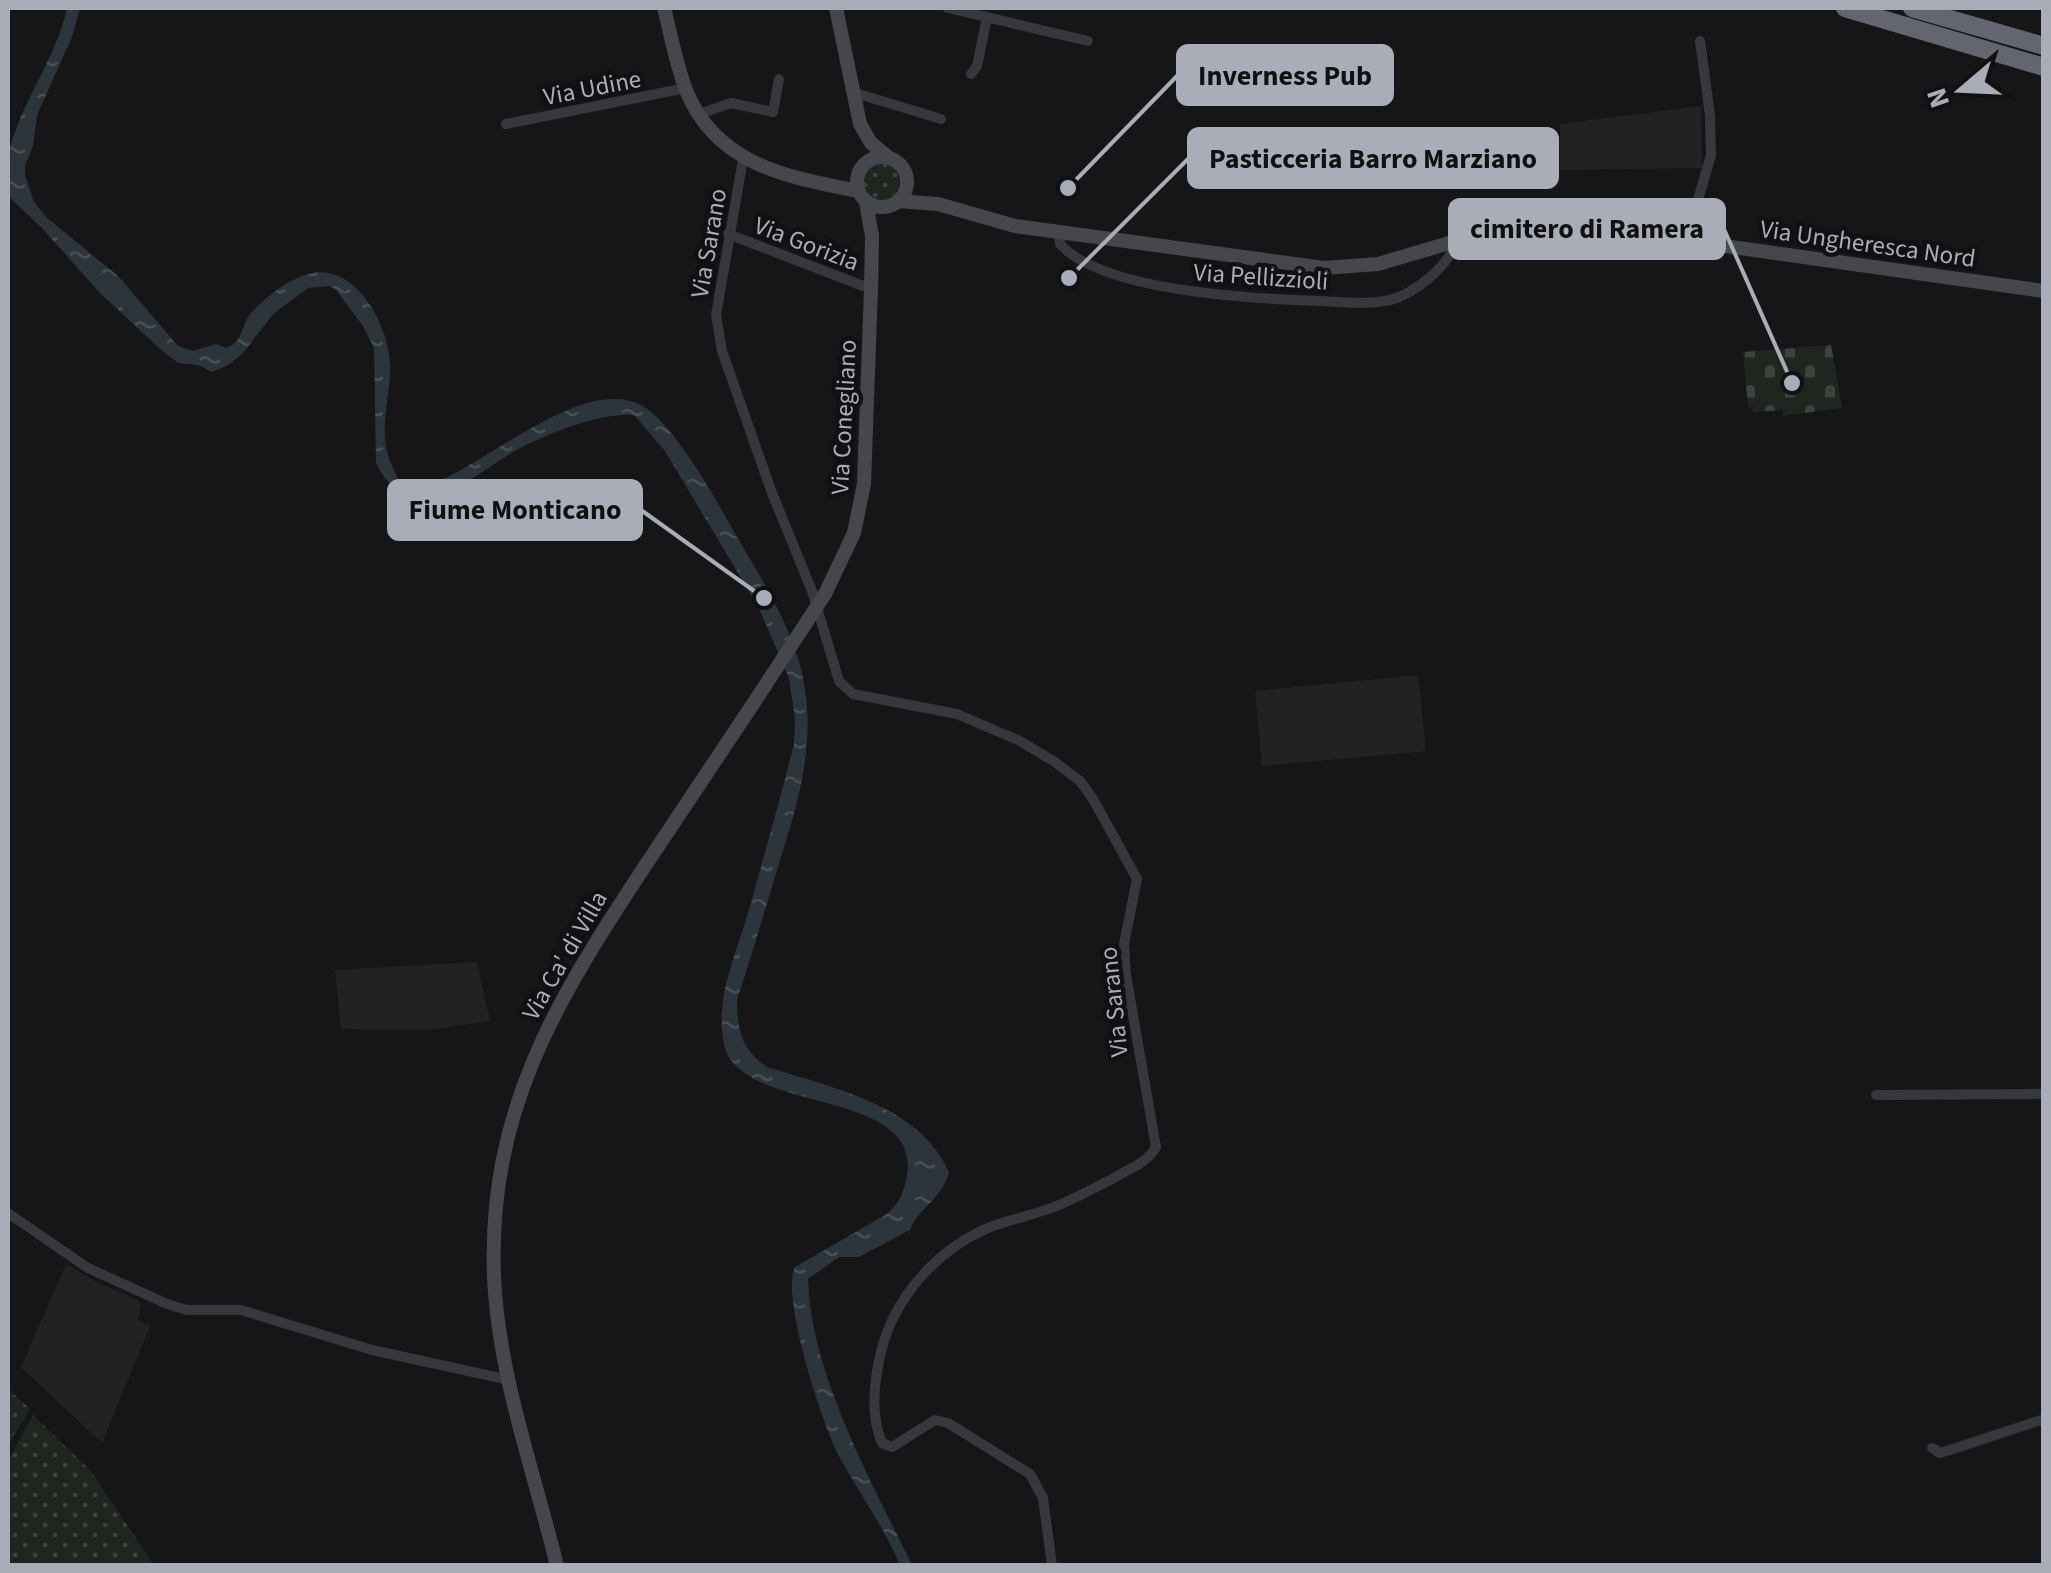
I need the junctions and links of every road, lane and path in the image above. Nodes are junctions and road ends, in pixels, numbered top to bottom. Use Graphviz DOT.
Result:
graph roads {
  1 [pos="664,8"];
  2 [pos="836,8"];
  3 [pos="948,8"];
  4 [pos="1845,8"];
  5 [pos="1912,8"];
  6 [pos="987,17"];
  7 [pos="1088,41"];
  8 [pos="1700,41"];
  9 [pos="2044,46"];
  10 [pos="2044,67"];
  11 [pos="972,74"];
  12 [pos="779,79"];
  13 [pos="686,88"];
  14 [pos="854,99"];
  15 [pos="699,114"];
  16 [pos="940,119"];
  17 [pos="506,124"];
  18 [pos="888,157"];
  19 [pos="743,159"];
  20 [pos="907,181"];
  21 [pos="862,196"];
  22 [pos="892,204"];
  23 [pos="938,204"];
  24 [pos="1059,232"];
  25 [pos="728,234"];
  26 [pos="872,236"];
  27 [pos="1456,240"];
  28 [pos="1686,240"];
  29 [pos="871,289"];
  30 [pos="2044,291"];
  31 [pos="825,594"];
  32 [pos="2044,1094"];
  33 [pos="1876,1095"];
  34 [pos="8,1213"];
  35 [pos="510,1380"];
  36 [pos="2044,1419"];
  37 [pos="1932,1448"];
  38 [pos="557,1566"];
  39 [pos="1052,1566"];
  1 -- 13 [label="main road"];
  2 -- 14 [label="main road"];
  3 -- 6 [label="street"];
  4 -- 10 [label="highway"];
  5 -- 9 [label="highway"];
  6 -- 7 [label="street"];
  6 -- 11 [label="street"];
  8 -- 28 [label="street"];
  12 -- 15 [label="street"];
  13 -- 15 [label="main road"];
  13 -- 17 [label="street, Via Udine"];
  14 -- 16 [label="street"];
  14 -- 18 [label="main road"];
  15 -- 19 [label="main road"];
  18 -- 20 [label="main road"];
  18 -- 21 [label="main road"];
  19 -- 21 [label="main road"];
  19 -- 25 [label="street, Via Sarano"];
  20 -- 22 [label="main road, Via Conegliano"];
  20 -- 23 [label="main road, Via Ungheresca Nord"];
  21 -- 22 [label="main road"];
  21 -- 26 [label="main road, Via Conegliano"];
  22 -- 23 [label="main road, Via Ungheresca Nord"];
  22 -- 26 [label="main road, Via Conegliano"];
  23 -- 24 [label="main road, Via Ungheresca Nord"];
  24 -- 27 [label="main road, Via Ungheresca Nord"];
  24 -- 27 [label="street, Via Pellizzioli"];
  25 -- 29 [label="street, Via Gorizia"];
  25 -- 39 [label="street, Via Sarano"];
  26 -- 29 [label="main road, Via Conegliano"];
  27 -- 28 [label="main road, Via Ungheresca Nord"];
  28 -- 30 [label="main road, Via Ungheresca Nord"];
  29 -- 31 [label="main road, Via Conegliano"];
  31 -- 35 [label="main road, Via Ca' di Villa, bridge"];
  32 -- 33 [label="street"];
  34 -- 35 [label="street"];
  35 -- 38 [label="main road, Via Ca' di Villa"];
  36 -- 37 [label="street"];
}
